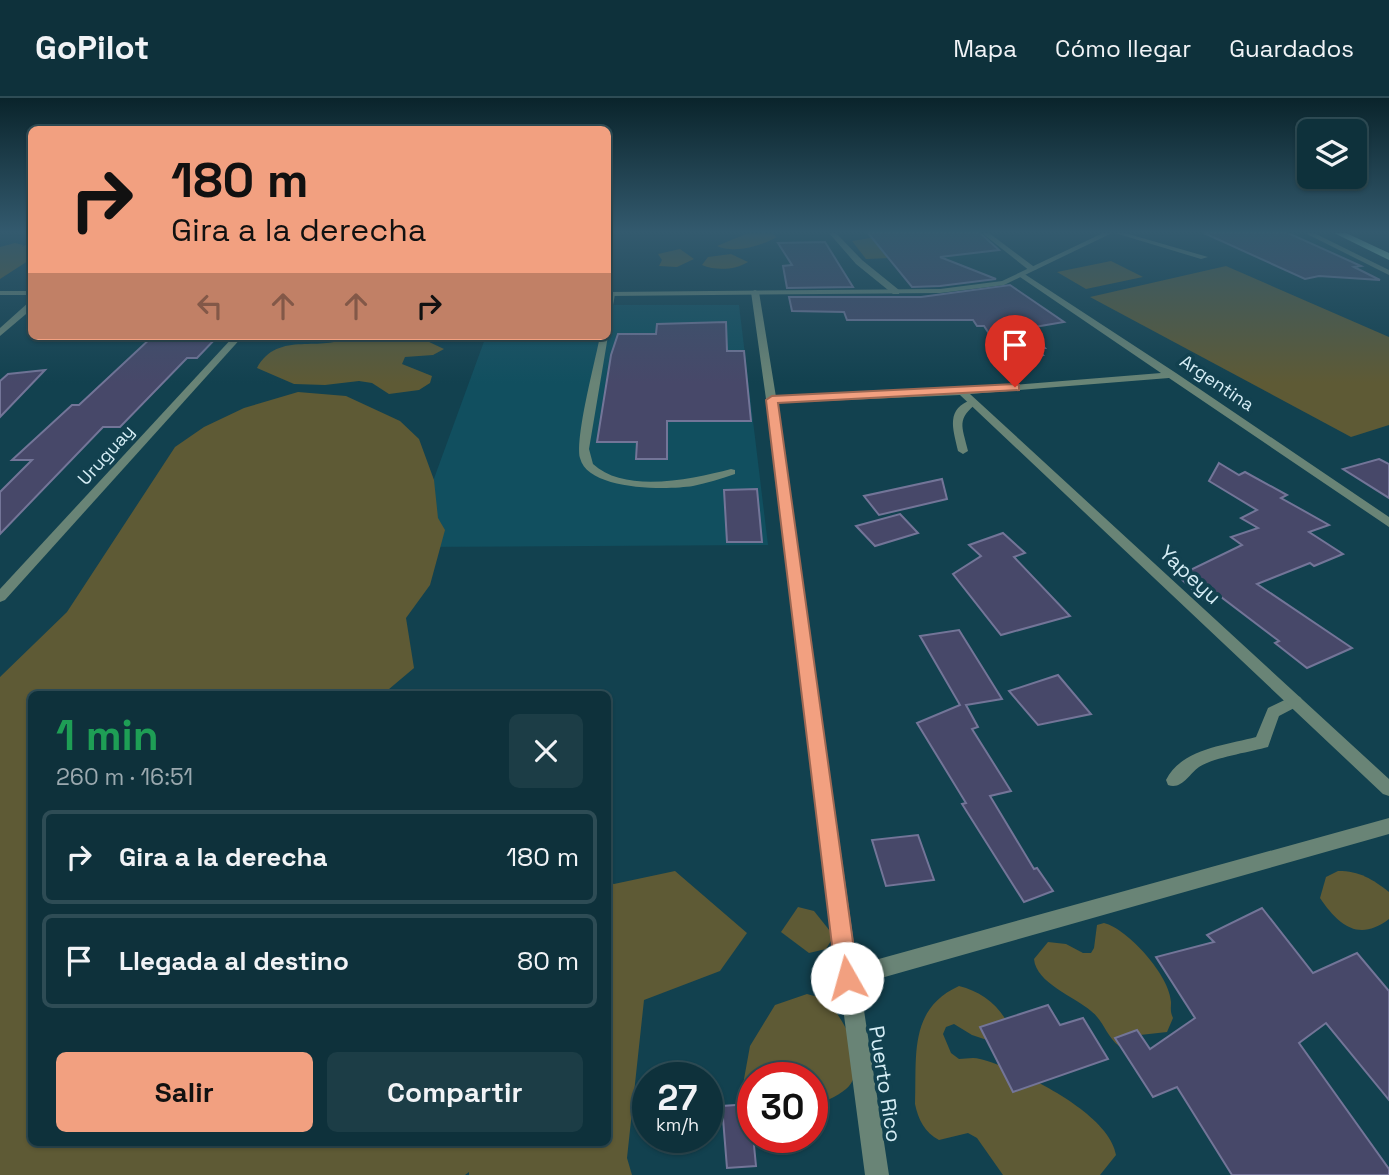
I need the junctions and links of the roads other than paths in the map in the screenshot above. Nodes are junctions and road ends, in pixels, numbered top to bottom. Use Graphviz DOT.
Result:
graph roads {
  1 [pos="885,283"];
  2 [pos="1003,283"];
  3 [pos="1036,283"];
  4 [pos="755,292"];
  5 [pos="896,292"];
  6 [pos="0,293"];
  7 [pos="28,293"];
  8 [pos="611,294"];
  9 [pos="28,308"];
  10 [pos="0,333"];
  11 [pos="235,340"];
  12 [pos="603,340"];
  13 [pos="1173,374"];
  14 [pos="962,392"];
  15 [pos="772,400"];
  16 [pos="973,402"];
  17 [pos="962,451"];
  18 [pos="731,472"];
  19 [pos="1389,523"];
  20 [pos="0,597"];
  21 [pos="1295,702"];
  22 [pos="1174,780"];
  23 [pos="1389,789"];
  24 [pos="1389,827"];
  25 [pos="847,978"];
  26 [pos="877,1175"];
  1 -- 5 [label="street"];
  2 -- 5 [label="street"];
  3 -- 13 [label="street, Argentina"];
  4 -- 5 [label="street"];
  4 -- 8 [label="street"];
  4 -- 15 [label="street, Puerto Rico"];
  6 -- 7 [label="street"];
  9 -- 10 [label="street"];
  11 -- 20 [label="street, Uruguay"];
  12 -- 18 [label="street"];
  13 -- 14 [label="street"];
  13 -- 19 [label="street, Argentina"];
  14 -- 15 [label="street"];
  14 -- 16 [label="street, Yapeyu"];
  15 -- 25 [label="street, Puerto Rico"];
  16 -- 17 [label="street"];
  16 -- 21 [label="street, Yapeyu"];
  21 -- 22 [label="street"];
  21 -- 23 [label="street, Yapeyu"];
  24 -- 25 [label="street"];
  25 -- 26 [label="street, Puerto Rico"];
}
